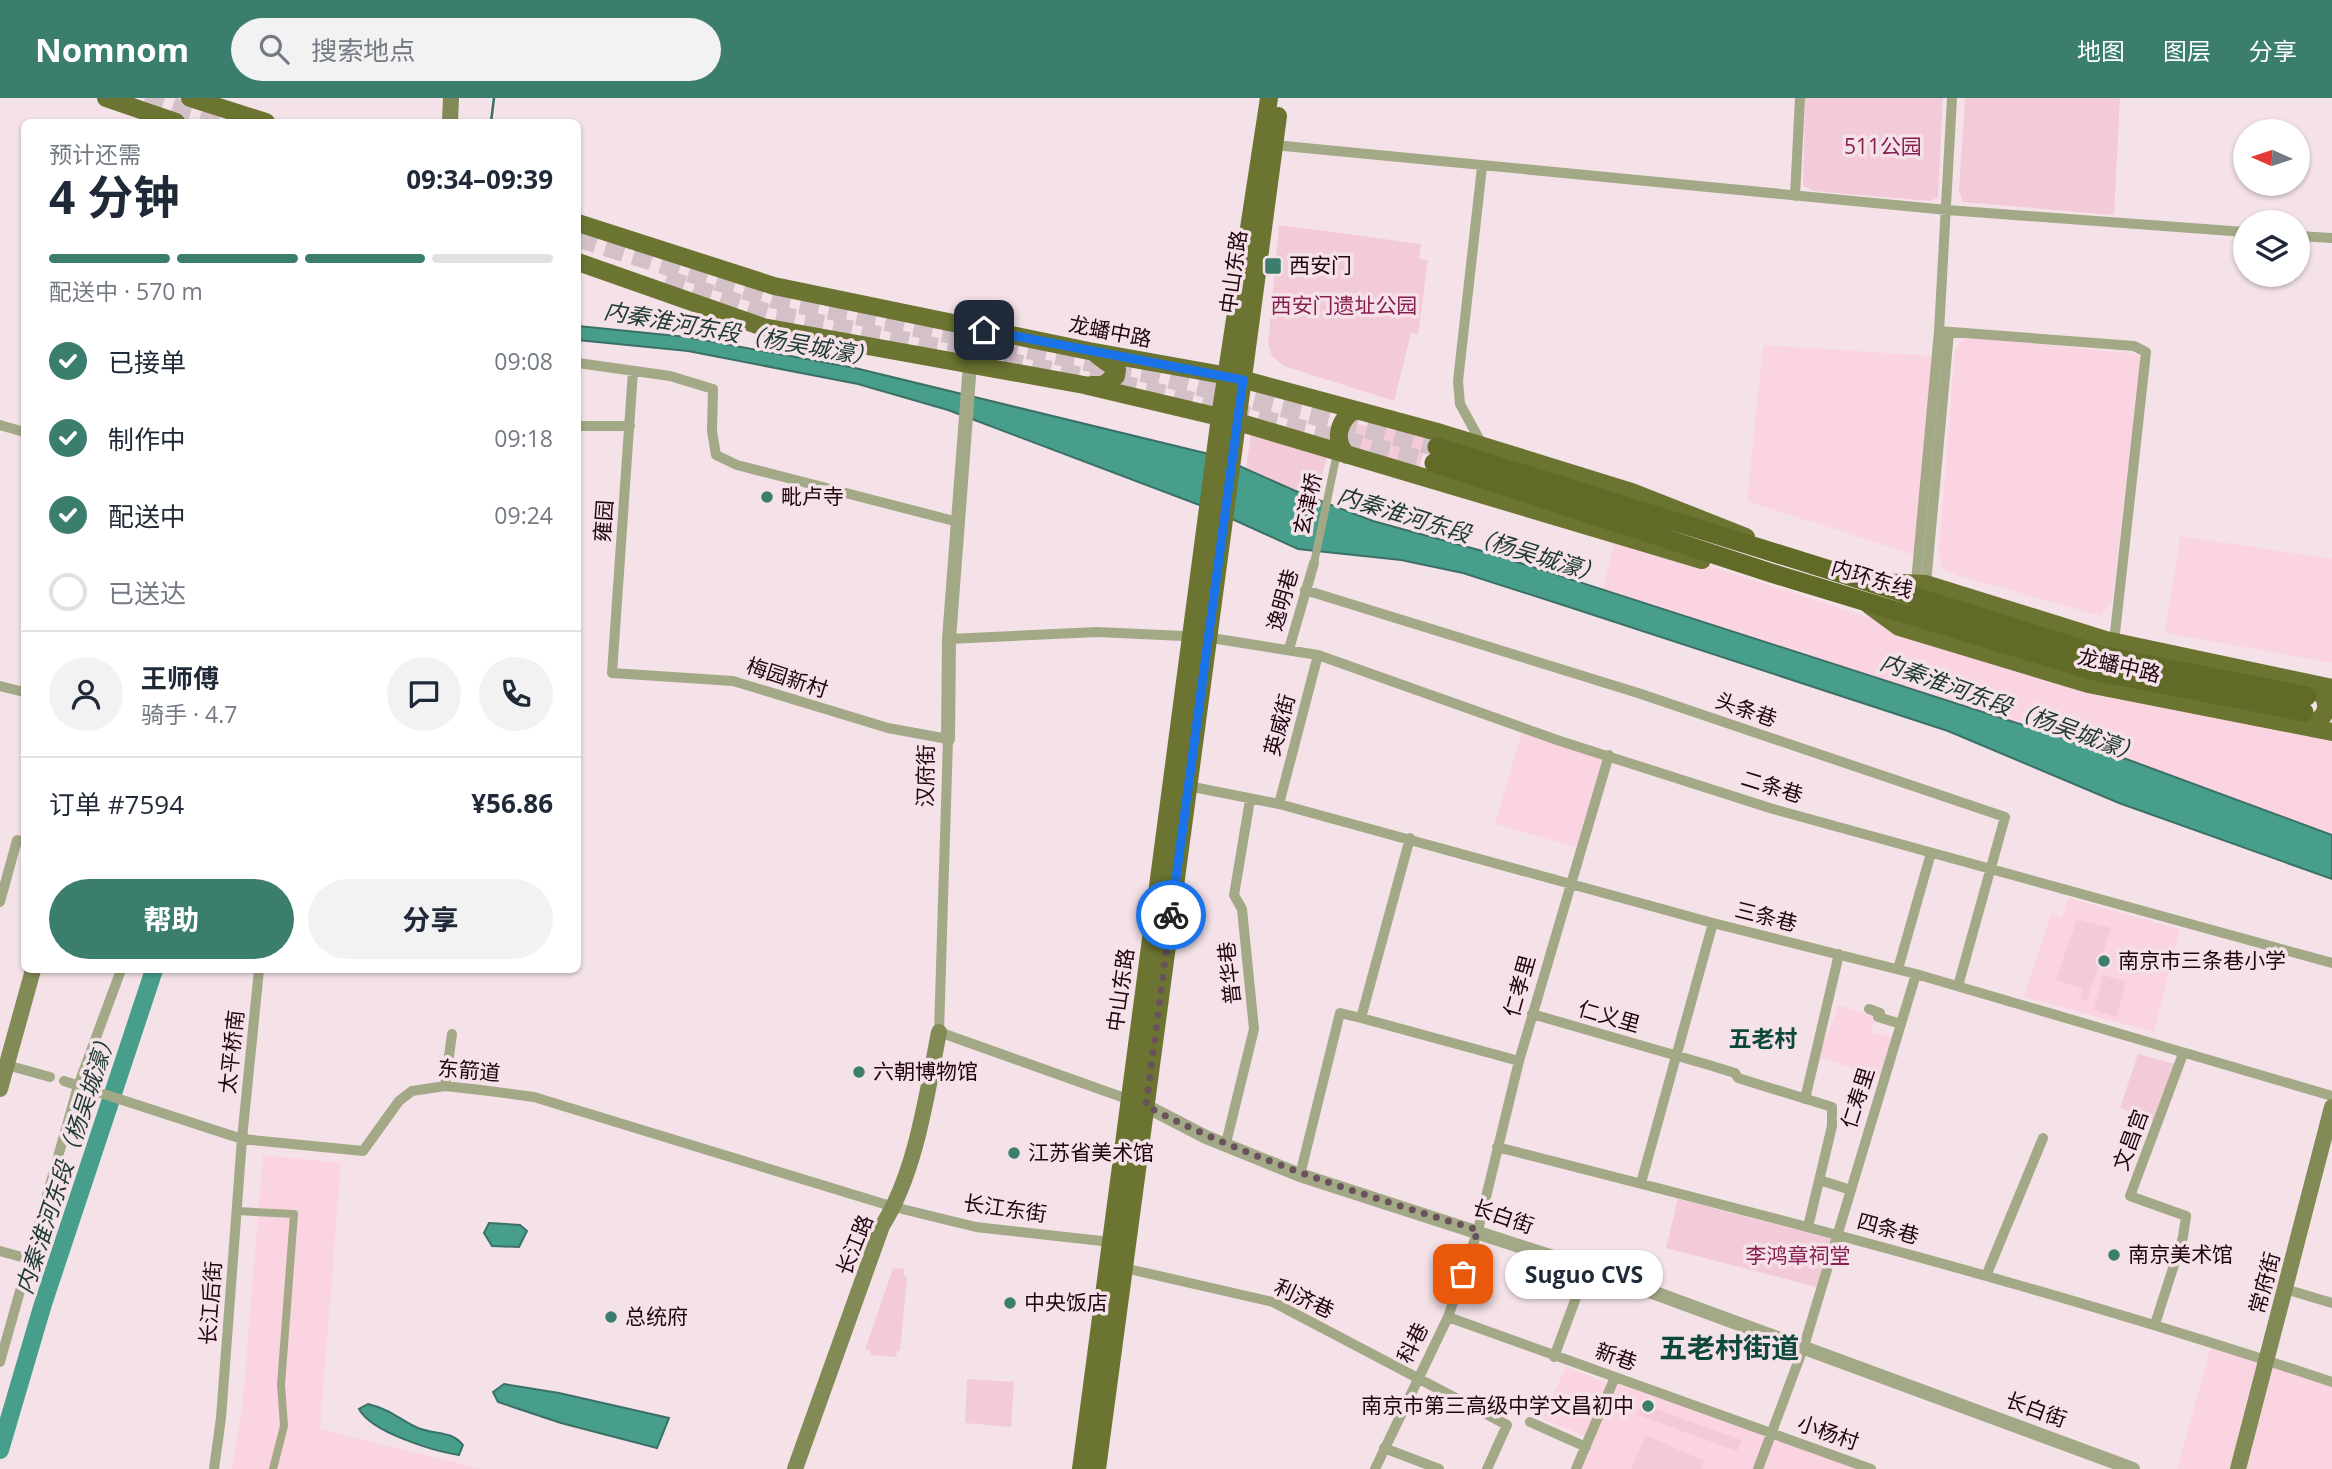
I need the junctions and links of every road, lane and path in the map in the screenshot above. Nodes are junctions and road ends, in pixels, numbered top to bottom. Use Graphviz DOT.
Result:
graph roads {
  1 [pos="106,98"];
  2 [pos="190,98"];
  3 [pos="451,98"];
  4 [pos="1269,98"];
  5 [pos="1280,98"];
  6 [pos="1800,98"];
  7 [pos="1952,98"];
  8 [pos="167,119"];
  9 [pos="256,119"];
  10 [pos="450,119"];
  11 [pos="1274,145"];
  12 [pos="1482,167"];
  13 [pos="1795,196"];
  14 [pos="1947,210"];
  15 [pos="581,224"];
  16 [pos="2233,231"];
  17 [pos="2310,237"];
  18 [pos="2332,239"];
  19 [pos="581,263"];
  20 [pos="1944,332"];
  21 [pos="1089,351"];
  22 [pos="581,363"];
  23 [pos="970,364"];
  24 [pos="634,371"];
  25 [pos="1235,378"];
  26 [pos="1084,385"];
  27 [pos="1355,410"];
  28 [pos="1229,419"];
  29 [pos="0,425"];
  30 [pos="581,426"];
  31 [pos="630,426"];
  32 [pos="21,431"];
  33 [pos="1483,446"];
  34 [pos="1342,454"];
  35 [pos="958,522"];
  36 [pos="1794,558"];
  37 [pos="1314,563"];
  38 [pos="1770,573"];
  39 [pos="1921,583"];
  40 [pos="1305,590"];
  41 [pos="1864,590"];
  42 [pos="1201,637"];
  43 [pos="949,639"];
  44 [pos="2113,642"];
  45 [pos="1289,649"];
  46 [pos="1318,655"];
  47 [pos="612,673"];
  48 [pos="0,686"];
  49 [pos="2332,688"];
  50 [pos="21,691"];
  51 [pos="2306,704"];
  52 [pos="2332,732"];
  53 [pos="947,739"];
  54 [pos="1609,755"];
  55 [pos="1188,786"];
  56 [pos="1250,800"];
  57 [pos="1279,804"];
  58 [pos="1410,838"];
  59 [pos="21,841"];
  60 [pos="1931,853"];
  61 [pos="1990,869"];
  62 [pos="1569,885"];
  63 [pos="0,902"];
  64 [pos="1713,923"];
  65 [pos="1839,954"];
  66 [pos="2332,963"];
  67 [pos="1898,969"];
  68 [pos="32,973"];
  69 [pos="120,973"];
  70 [pos="260,973"];
  71 [pos="1916,974"];
  72 [pos="1958,986"];
  73 [pos="1869,1009"];
  74 [pos="1532,1014"];
  75 [pos="1361,1018"];
  76 [pos="1901,1024"];
  77 [pos="939,1031"];
  78 [pos="452,1034"];
  79 [pos="2183,1054"];
  80 [pos="1675,1056"];
  81 [pos="1519,1060"];
  82 [pos="3,1064"];
  83 [pos="50,1077"];
  84 [pos="64,1081"];
  85 [pos="78,1086"];
  86 [pos="445,1086"];
  87 [pos="0,1089"];
  88 [pos="2332,1096"];
  89 [pos="1805,1099"];
  90 [pos="1138,1103"];
  91 [pos="2332,1107"];
  92 [pos="2043,1138"];
  93 [pos="242,1139"];
  94 [pos="1226,1143"];
  95 [pos="1497,1147"];
  96 [pos="1300,1175"];
  97 [pos="1819,1181"];
  98 [pos="1641,1184"];
  99 [pos="1851,1190"];
  100 [pos="894,1207"];
  101 [pos="237,1211"];
  102 [pos="1808,1227"];
  103 [pos="1478,1230"];
  104 [pos="1838,1235"];
  105 [pos="1111,1242"];
  106 [pos="0,1251"];
  107 [pos="29,1259"];
  108 [pos="1124,1268"];
  109 [pos="1587,1268"];
  110 [pos="1986,1276"];
  111 [pos="2285,1289"];
  112 [pos="2332,1303"];
  113 [pos="1448,1317"];
  114 [pos="2155,1324"];
  115 [pos="1804,1346"];
  116 [pos="1554,1357"];
  117 [pos="2266,1360"];
  118 [pos="0,1362"];
  119 [pos="1615,1377"];
  120 [pos="1417,1379"];
  121 [pos="2332,1382"];
  122 [pos="1530,1422"];
  123 [pos="1772,1434"];
  124 [pos="1586,1447"];
  125 [pos="1384,1448"];
  126 [pos="214,1469"];
  127 [pos="273,1469"];
  128 [pos="795,1469"];
  129 [pos="1081,1469"];
  130 [pos="1097,1469"];
  131 [pos="1375,1469"];
  132 [pos="1439,1469"];
  133 [pos="1487,1469"];
  134 [pos="1576,1469"];
  135 [pos="1758,1469"];
  136 [pos="1871,1469"];
  137 [pos="2133,1469"];
  138 [pos="2238,1469"];
  1 -- 8 [label="main road"];
  2 -- 9 [label="main road"];
  3 -- 10 [label="main road"];
  4 -- 25 [label="main road, 中山东路"];
  5 -- 11 [label="main road, 中山东路"];
  6 -- 13 [label="street"];
  7 -- 14 [label="street"];
  11 -- 12 [label="street"];
  11 -- 25 [label="main road, 中山东路"];
  12 -- 13 [label="street"];
  12 -- 33 [label="street"];
  13 -- 14 [label="street"];
  14 -- 16 [label="street"];
  14 -- 20 [label="street"];
  15 -- 21 [label="main road, 龙蟠中路"];
  17 -- 18 [label="street"];
  19 -- 23 [label="main road"];
  20 -- 39 [label="street"];
  20 -- 44 [label="street"];
  21 -- 25 [label="main road, 龙蟠中路"];
  21 -- 26 [label="main road"];
  22 -- 24 [label="street"];
  23 -- 26 [label="main road"];
  23 -- 35 [label="street, 汉府街"];
  24 -- 31 [label="street, 雍园"];
  24 -- 35 [label="street"];
  25 -- 27 [label="main road, 龙蟠中路"];
  25 -- 28 [label="main road, 中山东路"];
  26 -- 28 [label="main road"];
  27 -- 33 [label="main road, 龙蟠中路"];
  27 -- 34 [label="main road"];
  28 -- 34 [label="main road"];
  28 -- 42 [label="main road, 中山东路"];
  29 -- 32 [label="street"];
  30 -- 31 [label="street"];
  31 -- 47 [label="street, 雍园"];
  33 -- 36 [label="main road, 龙蟠中路"];
  34 -- 37 [label="street, 玄津桥"];
  34 -- 38 [label="main road"];
  35 -- 43 [label="street, 汉府街"];
  36 -- 38 [label="highway, 内环东线"];
  36 -- 41 [label="highway, 内环东线"];
  37 -- 40 [label="street, 逸明巷"];
  38 -- 41 [label="highway, 内环东线"];
  39 -- 41 [label="main road, 龙蟠中路"];
  39 -- 44 [label="main road, 龙蟠中路"];
  40 -- 45 [label="street, 逸明巷"];
  40 -- 61 [label="street, 头条巷"];
  41 -- 51 [label="highway, 内环东线"];
  41 -- 51 [label="main road, 龙蟠中路"];
  42 -- 43 [label="street"];
  42 -- 45 [label="street, 二条巷"];
  42 -- 55 [label="main road, 中山东路"];
  42 -- 90 [label="main road, 中山东路"];
  43 -- 53 [label="street, 汉府街"];
  44 -- 51 [label="main road, 龙蟠中路"];
  45 -- 46 [label="street, 二条巷"];
  46 -- 54 [label="street, 二条巷"];
  46 -- 57 [label="street, 英威街"];
  47 -- 53 [label="street, 梅园新村"];
  48 -- 50 [label="street"];
  49 -- 51 [label="main road, 龙蟠中路"];
  51 -- 52 [label="main road, 龙蟠中路"];
  53 -- 77 [label="street, 汉府街"];
  54 -- 60 [label="street, 二条巷"];
  54 -- 62 [label="street, 仁孝里"];
  55 -- 56 [label="street, 三条巷"];
  55 -- 90 [label="main road, 中山东路"];
  56 -- 57 [label="street, 三条巷"];
  56 -- 94 [label="street, 普华巷"];
  57 -- 58 [label="street, 三条巷"];
  58 -- 62 [label="street, 三条巷"];
  58 -- 75 [label="street"];
  59 -- 63 [label="street"];
  60 -- 61 [label="street, 二条巷"];
  60 -- 67 [label="street"];
  61 -- 66 [label="street, 二条巷"];
  61 -- 72 [label="street, 头条巷"];
  62 -- 64 [label="street, 三条巷"];
  62 -- 74 [label="street, 仁孝里"];
  64 -- 65 [label="street, 三条巷"];
  64 -- 80 [label="street"];
  65 -- 67 [label="street, 三条巷"];
  65 -- 89 [label="street"];
  67 -- 71 [label="street, 三条巷"];
  68 -- 82 [label="main road"];
  69 -- 85 [label="street"];
  70 -- 93 [label="street, 太平桥南"];
  71 -- 72 [label="street, 三条巷"];
  71 -- 76 [label="street, 仁寿里"];
  72 -- 79 [label="street, 三条巷"];
  73 -- 76 [label="street"];
  74 -- 80 [label="street, 仁义里"];
  74 -- 81 [label="street, 仁孝里"];
  75 -- 81 [label="street"];
  75 -- 96 [label="street"];
  76 -- 99 [label="street, 仁寿里"];
  77 -- 90 [label="street, 长白街"];
  77 -- 100 [label="main road, 长江路"];
  78 -- 86 [label="street"];
  79 -- 88 [label="street, 三条巷"];
  79 -- 114 [label="street, 文昌宫"];
  80 -- 89 [label="street, 仁义里"];
  80 -- 98 [label="street"];
  81 -- 95 [label="street, 仁孝里"];
  82 -- 83 [label="street"];
  82 -- 87 [label="main road"];
  84 -- 85 [label="street, 东箭道"];
  85 -- 93 [label="street, 东箭道"];
  85 -- 107 [label="street"];
  86 -- 93 [label="street, 东箭道"];
  86 -- 100 [label="street, 东箭道"];
  89 -- 97 [label="street, 仁义里"];
  90 -- 94 [label="street, 长白街"];
  90 -- 105 [label="main road, 中山东路"];
  90 -- 108 [label="main road, 中山东路"];
  91 -- 111 [label="main road, 常府街"];
  92 -- 110 [label="street"];
  93 -- 101 [label="street, 长江后街"];
  94 -- 96 [label="street, 长白街"];
  95 -- 98 [label="street, 四条巷"];
  95 -- 103 [label="street, 仁孝里"];
  96 -- 103 [label="street, 长白街"];
  97 -- 99 [label="street"];
  97 -- 102 [label="street"];
  98 -- 102 [label="street, 四条巷"];
  99 -- 104 [label="street, 仁寿里"];
  100 -- 105 [label="street, 长江东街"];
  100 -- 128 [label="main road, 长江路"];
  101 -- 126 [label="street, 长江后街"];
  101 -- 127 [label="street"];
  102 -- 104 [label="street, 四条巷"];
  103 -- 109 [label="street, 长白街"];
  103 -- 113 [label="street, 科巷"];
  104 -- 110 [label="street, 四条巷"];
  104 -- 115 [label="street, 仁寿里"];
  105 -- 129 [label="main road, 中山东路"];
  106 -- 107 [label="street"];
  107 -- 118 [label="street"];
  108 -- 120 [label="street, 利济巷"];
  108 -- 130 [label="main road, 中山东路"];
  109 -- 115 [label="street, 长白街"];
  109 -- 116 [label="street"];
  110 -- 114 [label="street, 四条巷"];
  111 -- 112 [label="street"];
  111 -- 117 [label="main road, 常府街"];
  113 -- 116 [label="street, 新巷"];
  113 -- 120 [label="street, 科巷"];
  114 -- 117 [label="street, 四条巷"];
  115 -- 123 [label="street, 仁寿里"];
  115 -- 137 [label="street, 长白街"];
  116 -- 119 [label="street, 新巷"];
  117 -- 121 [label="street, 四条巷"];
  117 -- 138 [label="main road, 常府街"];
  119 -- 123 [label="street, 新巷"];
  119 -- 124 [label="street"];
  120 -- 125 [label="street, 科巷"];
  120 -- 133 [label="street, 利济巷"];
  122 -- 124 [label="street"];
  123 -- 135 [label="street, 仁寿里"];
  123 -- 136 [label="street, 小杨村"];
  124 -- 134 [label="street"];
  125 -- 131 [label="street, 科巷"];
  125 -- 132 [label="street"];
}
